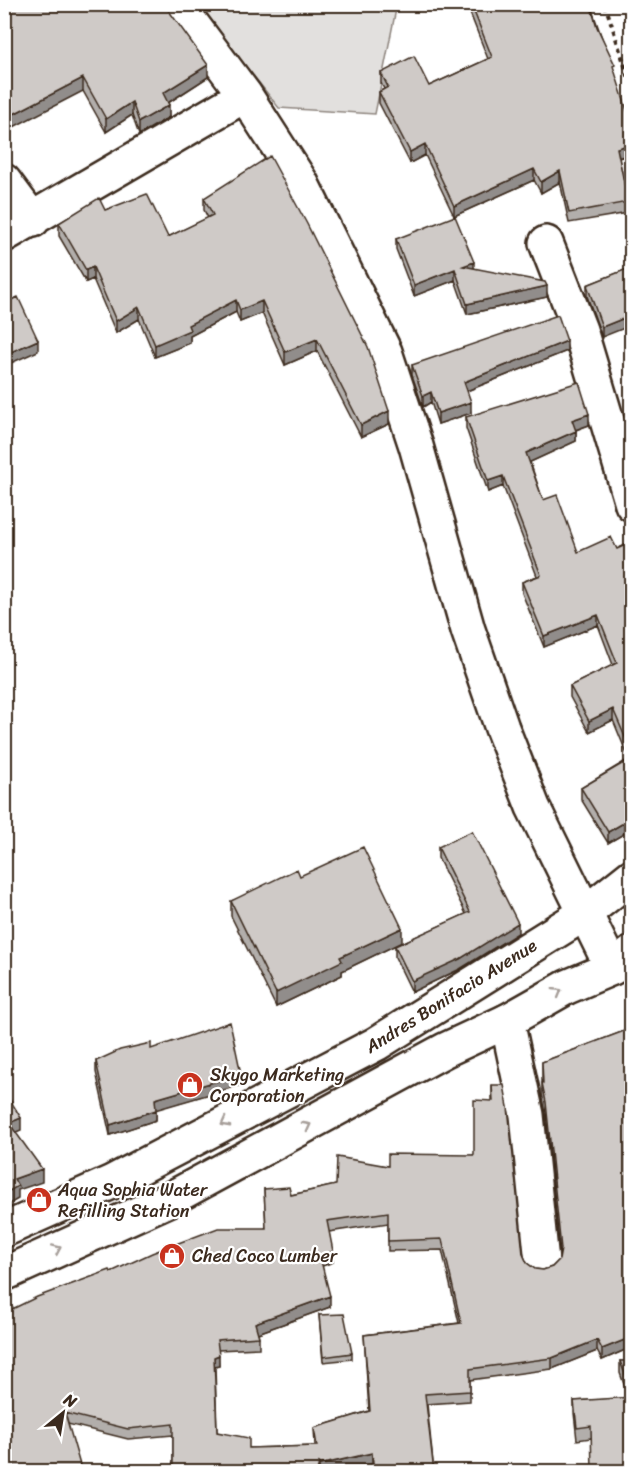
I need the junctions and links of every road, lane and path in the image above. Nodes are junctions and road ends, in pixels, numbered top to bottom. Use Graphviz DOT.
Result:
graph roads {
  1 [pos="177,4"];
  2 [pos="605,4"];
  3 [pos="632,88"];
  4 [pos="245,95"];
  5 [pos="4,181"];
  6 [pos="33,219"];
  7 [pos="4,235"];
  8 [pos="546,243"];
  9 [pos="632,504"];
  10 [pos="632,876"];
  11 [pos="584,914"];
  12 [pos="622,960"];
  13 [pos="507,1021"];
  14 [pos="4,1230"];
  15 [pos="542,1262"];
  16 [pos="4,1274"];
  1 -- 4 [label="main road"];
  2 -- 3 [label="path"];
  4 -- 6 [label="main road"];
  4 -- 11 [label="main road"];
  5 -- 6 [label="main road"];
  6 -- 7 [label="main road"];
  8 -- 9 [label="main road"];
  10 -- 11 [label="main road, Andres Bonifacio Avenue"];
  11 -- 12 [label="main road"];
  11 -- 14 [label="main road, Andres Bonifacio Avenue, one-way"];
  13 -- 12 [label="main road, one-way"];
  13 -- 15 [label="main road"];
  16 -- 13 [label="main road, one-way"];
}
